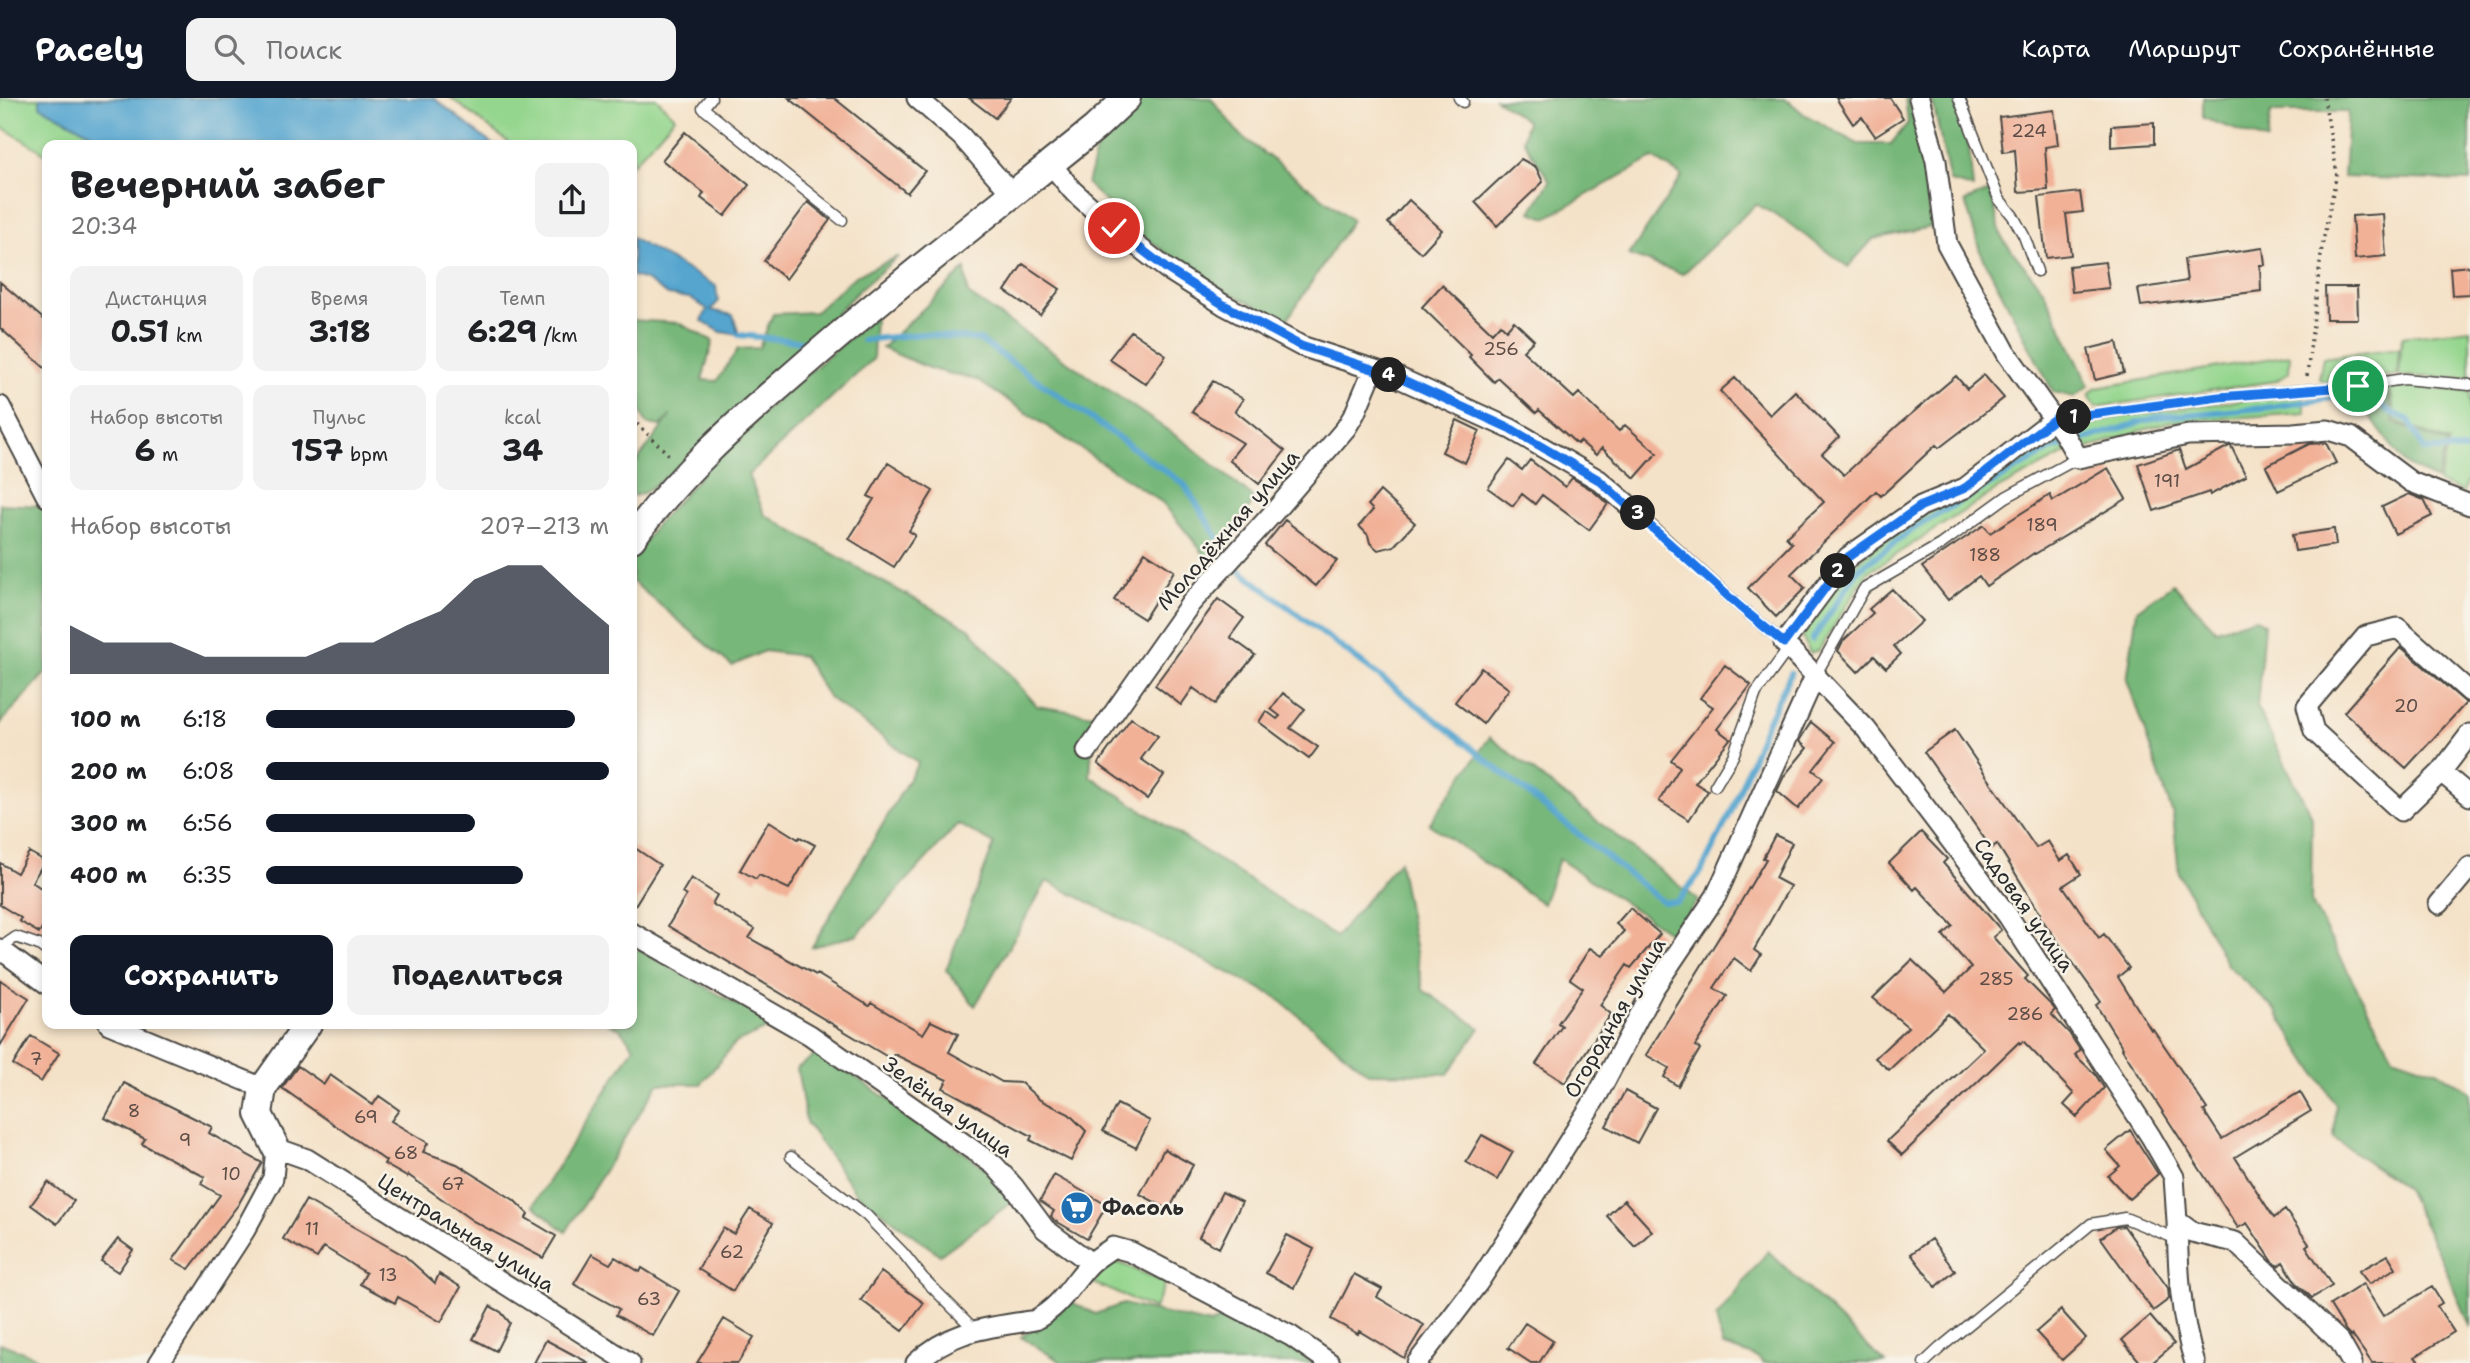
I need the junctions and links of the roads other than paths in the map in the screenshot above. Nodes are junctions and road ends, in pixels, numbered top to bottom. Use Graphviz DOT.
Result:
graph roads {
  1 [pos="711,98"];
  2 [pos="917,98"];
  3 [pos="1126,98"];
  4 [pos="1919,98"];
  5 [pos="1959,98"];
  6 [pos="1051,164"];
  7 [pos="1012,194"];
  8 [pos="842,220"];
  9 [pos="2037,271"];
  10 [pos="1373,370"];
  11 [pos="2470,385"];
  12 [pos="0,406"];
  13 [pos="2067,441"];
  14 [pos="42,487"];
  15 [pos="2470,505"];
  16 [pos="1640,515"];
  17 [pos="637,532"];
  18 [pos="1786,645"];
  19 [pos="1816,674"];
  20 [pos="2470,692"];
  21 [pos="2470,734"];
  22 [pos="1087,751"];
  23 [pos="2441,772"];
  24 [pos="1715,786"];
  25 [pos="2470,796"];
  26 [pos="2470,867"];
  27 [pos="2439,904"];
  28 [pos="637,936"];
  29 [pos="42,947"];
  30 [pos="0,948"];
  31 [pos="42,980"];
  32 [pos="121,1029"];
  33 [pos="304,1029"];
  34 [pos="263,1088"];
  35 [pos="276,1148"];
  36 [pos="791,1157"];
  37 [pos="2177,1230"];
  38 [pos="1091,1263"];
  39 [pos="975,1330"];
  40 [pos="159,1363"];
  41 [pos="630,1363"];
  42 [pos="916,1363"];
  43 [pos="1330,1363"];
  44 [pos="1417,1363"];
  45 [pos="1924,1363"];
  46 [pos="2194,1363"];
  47 [pos="2352,1363"];
  1 -- 8 [label="lane"];
  2 -- 7 [label="street"];
  3 -- 6 [label="street"];
  4 -- 13 [label="street"];
  5 -- 9 [label="lane"];
  6 -- 7 [label="street"];
  6 -- 10 [label="street"];
  7 -- 17 [label="street"];
  10 -- 16 [label="street"];
  10 -- 22 [label="street, Молодёжная улица"];
  11 -- 13 [label="lane"];
  12 -- 14 [label="street"];
  13 -- 15 [label="street"];
  13 -- 18 [label="street"];
  13 -- 19 [label="lane"];
  16 -- 18 [label="lane"];
  18 -- 19 [label="street, Садовая улица"];
  18 -- 24 [label="lane"];
  19 -- 37 [label="street, Садовая улица"];
  19 -- 44 [label="street, Огородная улица"];
  20 -- 23 [label="street"];
  21 -- 23 [label="street"];
  23 -- 25 [label="street"];
  26 -- 27 [label="street"];
  28 -- 38 [label="street, Зелёная улица"];
  29 -- 30 [label="lane"];
  30 -- 31 [label="street"];
  32 -- 34 [label="street"];
  33 -- 34 [label="street"];
  34 -- 35 [label="street"];
  35 -- 40 [label="street"];
  35 -- 41 [label="street, Центральная улица"];
  36 -- 39 [label="lane"];
  37 -- 45 [label="lane"];
  37 -- 46 [label="street, Садовая улица"];
  37 -- 47 [label="street"];
  38 -- 39 [label="street"];
  38 -- 43 [label="street"];
  39 -- 42 [label="street"];
}
